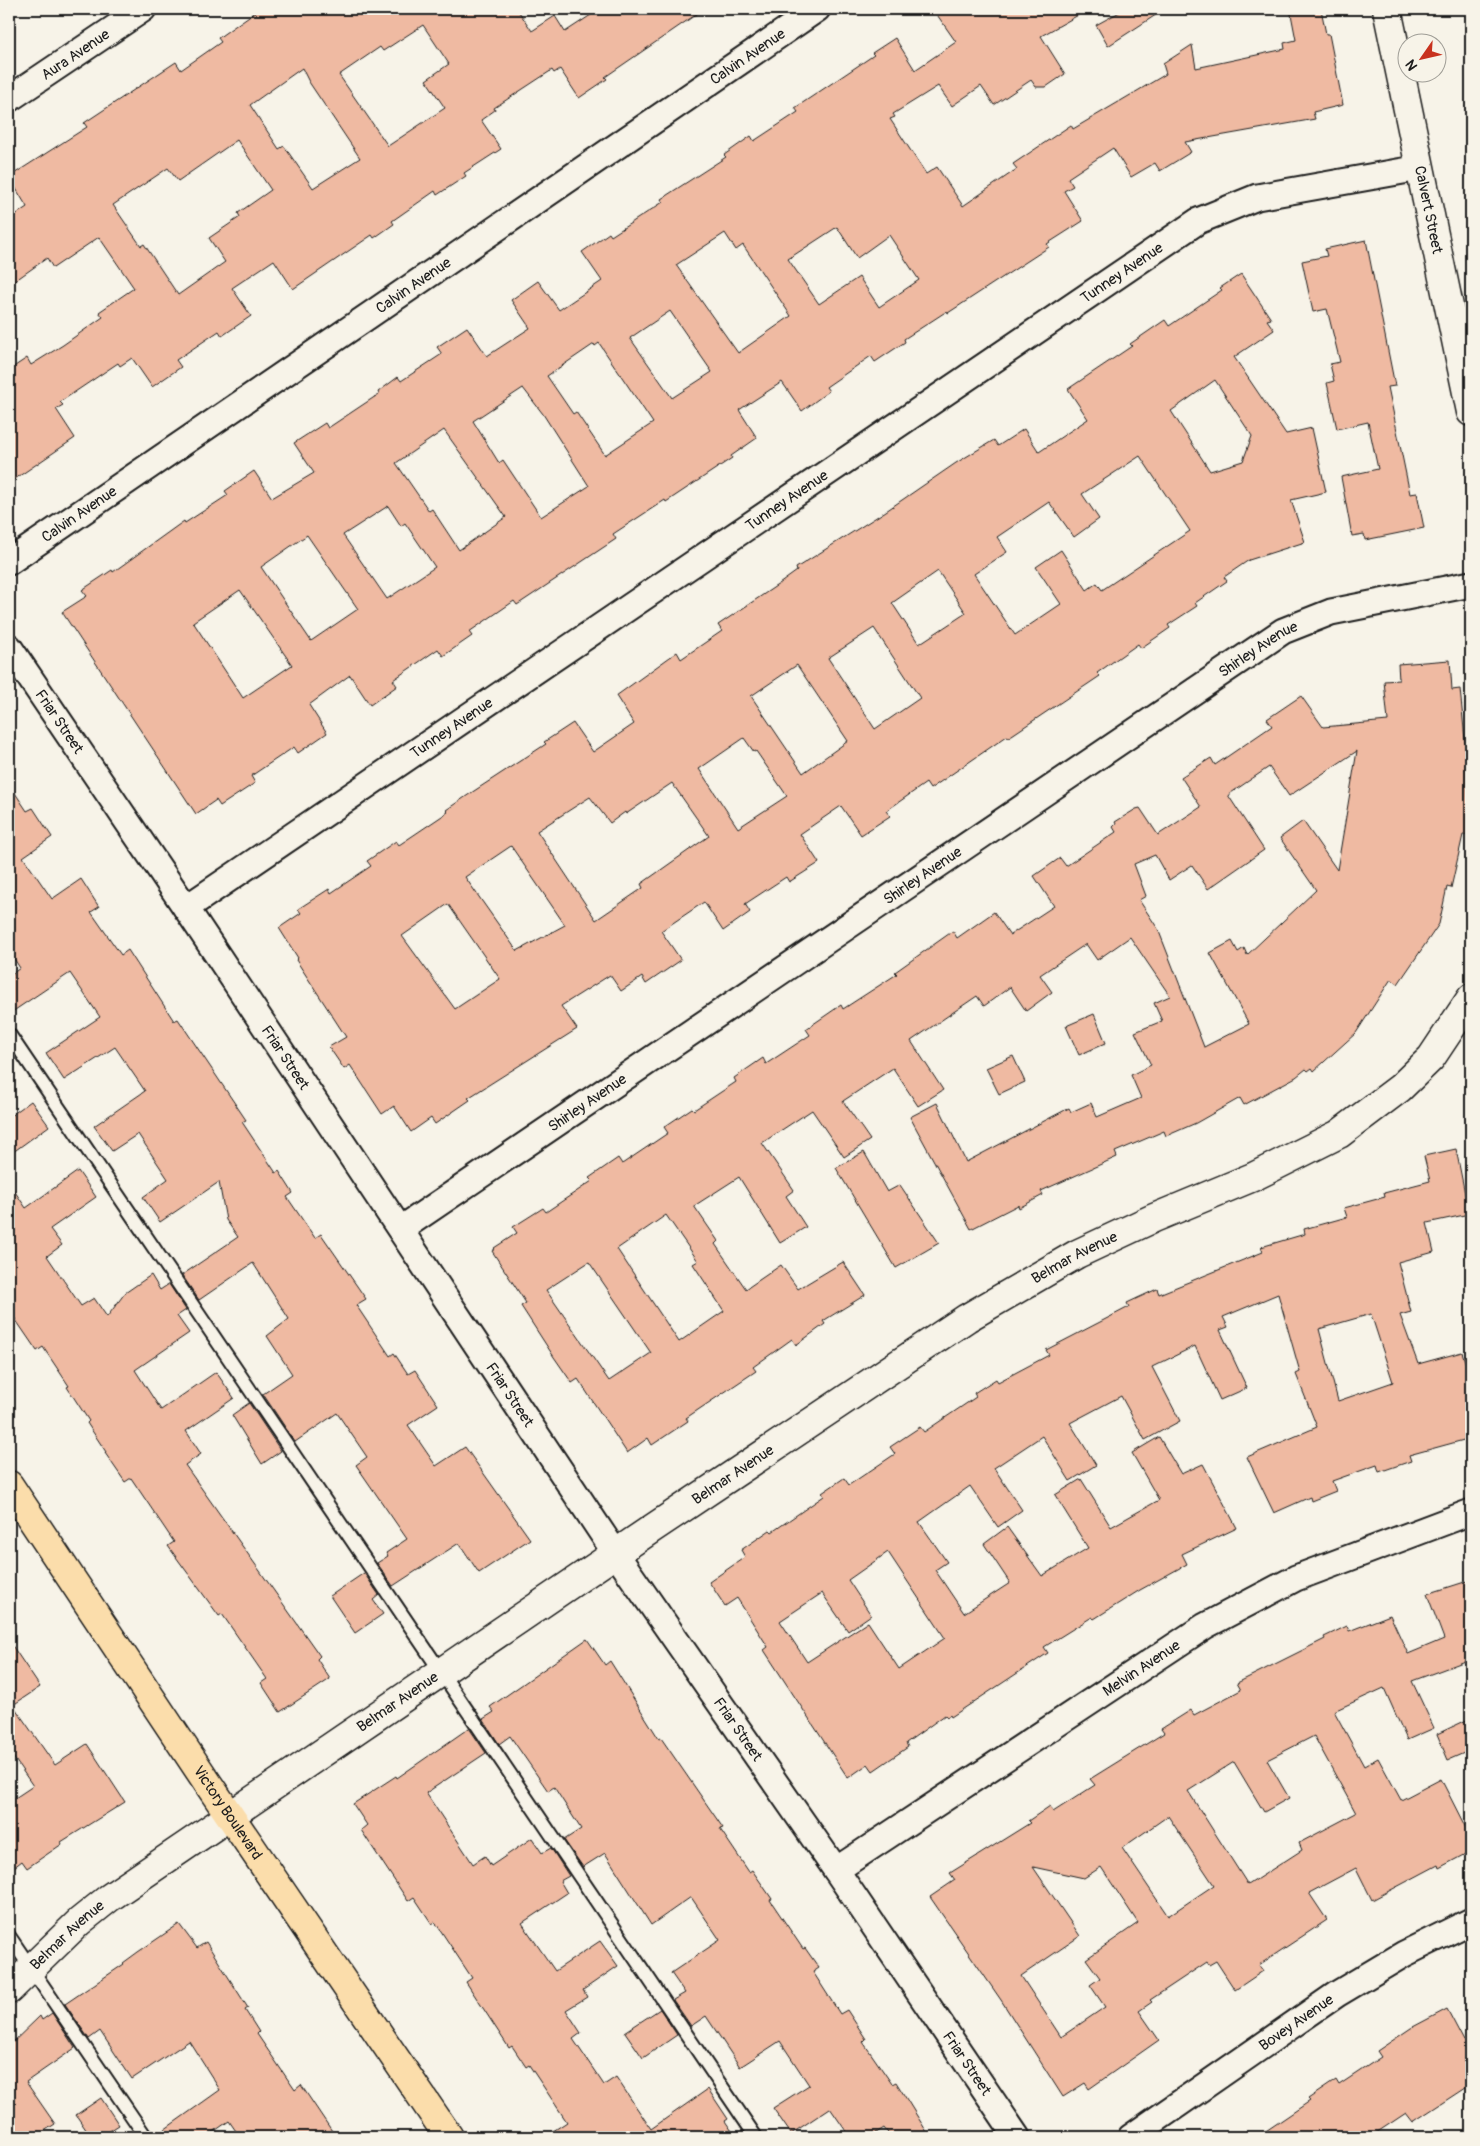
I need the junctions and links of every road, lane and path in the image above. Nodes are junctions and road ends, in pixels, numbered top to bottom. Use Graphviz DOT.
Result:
graph roads {
  1 [pos="143,9"];
  2 [pos="817,9"];
  3 [pos="1387,9"];
  4 [pos="9,99"];
  5 [pos="1420,168"];
  6 [pos="1471,412"];
  7 [pos="9,562"];
  8 [pos="1471,584"];
  9 [pos="9,647"];
  10 [pos="186,908"];
  11 [pos="1471,998"];
  12 [pos="9,1034"];
  13 [pos="401,1230"];
  14 [pos="9,1485"];
  15 [pos="1471,1512"];
  16 [pos="616,1554"];
  17 [pos="440,1672"];
  18 [pos="229,1815"];
  19 [pos="836,1870"];
  20 [pos="1471,1921"];
  21 [pos="9,1936"];
  22 [pos="32,1969"];
  23 [pos="9,1990"];
  24 [pos="146,2137"];
  25 [pos="448,2137"];
  26 [pos="756,2137"];
  27 [pos="1017,2137"];
  28 [pos="1130,2137"];
  1 -- 4 [label="street, Aura Avenue"];
  2 -- 7 [label="street, Calvin Avenue"];
  3 -- 5 [label="street, Calvert Street"];
  5 -- 6 [label="street, Calvert Street"];
  5 -- 10 [label="street, Tunney Avenue"];
  8 -- 13 [label="street, Shirley Avenue"];
  9 -- 10 [label="street, Friar Street"];
  10 -- 13 [label="street, Friar Street"];
  11 -- 16 [label="street, Belmar Avenue"];
  12 -- 17 [label="lane"];
  13 -- 16 [label="street, Friar Street"];
  14 -- 18 [label="main road, Victory Boulevard"];
  15 -- 19 [label="street, Melvin Avenue"];
  16 -- 17 [label="street, Belmar Avenue"];
  16 -- 19 [label="street, Friar Street"];
  17 -- 18 [label="street, Belmar Avenue"];
  17 -- 26 [label="lane"];
  18 -- 22 [label="street, Belmar Avenue"];
  18 -- 25 [label="main road, Victory Boulevard"];
  19 -- 27 [label="street, Friar Street"];
  20 -- 28 [label="street, Bovey Avenue"];
  21 -- 22 [label="lane"];
  22 -- 23 [label="street, Belmar Avenue"];
  22 -- 24 [label="lane"];
}
